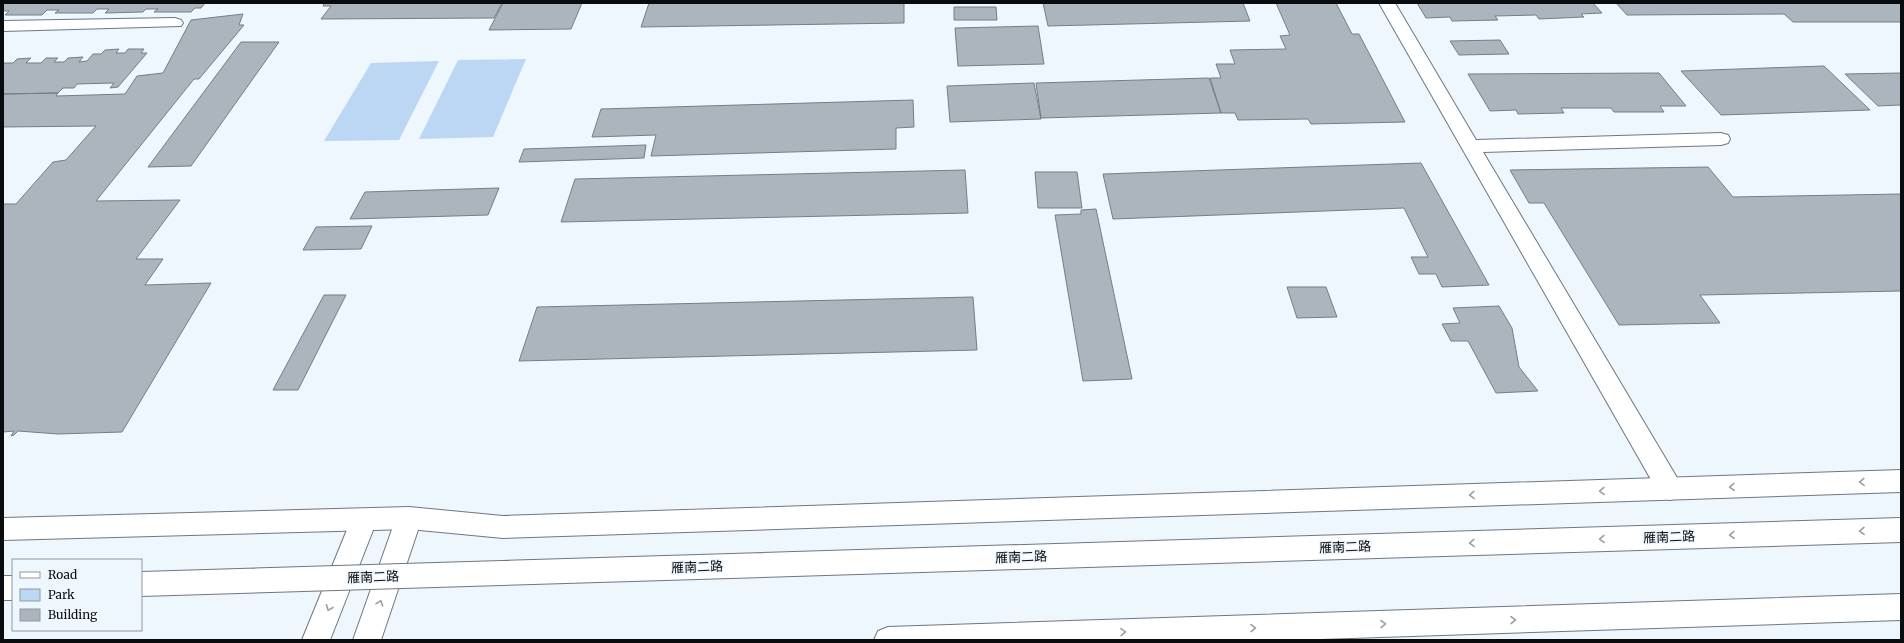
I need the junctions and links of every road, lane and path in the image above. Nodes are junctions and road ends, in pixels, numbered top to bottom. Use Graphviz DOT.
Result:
graph roads {
  1 [pos="1387,3"];
  2 [pos="175,23"];
  3 [pos="3,26"];
  4 [pos="1721,139"];
  5 [pos="1470,146"];
  6 [pos="1901,481"];
  7 [pos="1670,489"];
  8 [pos="409,518"];
  9 [pos="364,520"];
  10 [pos="3,529"];
  11 [pos="1901,530"];
  12 [pos="142,584"];
  13 [pos="1901,607"];
  14 [pos="316,640"];
  15 [pos="367,640"];
  16 [pos="888,640"];
  1 -- 5 [label="main road"];
  2 -- 3 [label="main road"];
  4 -- 5 [label="main road"];
  5 -- 7 [label="main road"];
  6 -- 7 [label="main road, one-way"];
  7 -- 8 [label="main road, one-way"];
  8 -- 9 [label="main road"];
  15 -- 8 [label="main road, one-way"];
  9 -- 10 [label="main road"];
  9 -- 14 [label="main road, one-way"];
  11 -- 12 [label="main road, 雁南二路, one-way, bridge"];
  16 -- 13 [label="main road, one-way"];
}
